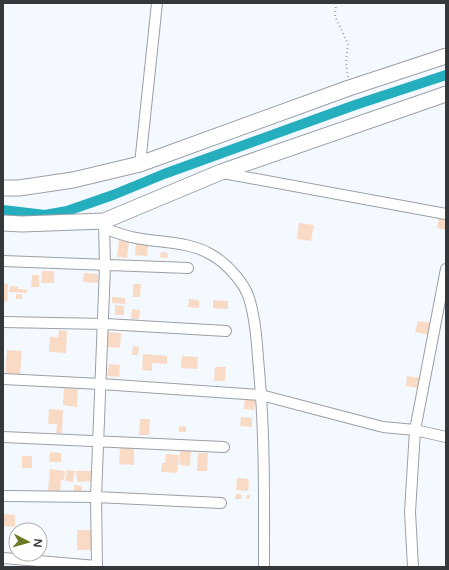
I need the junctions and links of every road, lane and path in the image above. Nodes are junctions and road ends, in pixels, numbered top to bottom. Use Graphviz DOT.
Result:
graph roads {
  1 [pos="157,3"];
  2 [pos="336,3"];
  3 [pos="446,56"];
  4 [pos="349,88"];
  5 [pos="446,94"];
  6 [pos="140,164"];
  7 [pos="221,172"];
  8 [pos="3,188"];
  9 [pos="446,214"];
  10 [pos="3,223"];
  11 [pos="104,224"];
  12 [pos="3,261"];
  13 [pos="105,266"];
  14 [pos="188,268"];
  15 [pos="446,269"];
  16 [pos="3,322"];
  17 [pos="103,324"];
  18 [pos="226,331"];
  19 [pos="3,379"];
  20 [pos="101,384"];
  21 [pos="261,395"];
  22 [pos="415,430"];
  23 [pos="3,437"];
  24 [pos="446,437"];
  25 [pos="98,442"];
  26 [pos="224,447"];
  27 [pos="3,496"];
  28 [pos="96,497"];
  29 [pos="221,503"];
  30 [pos="3,558"];
  31 [pos="264,567"];
  32 [pos="413,567"];
  1 -- 6 [label="street"];
  2 -- 4 [label="path"];
  3 -- 4 [label="street"];
  4 -- 6 [label="street"];
  5 -- 7 [label="street"];
  6 -- 8 [label="street"];
  7 -- 9 [label="street"];
  7 -- 11 [label="street"];
  10 -- 11 [label="street"];
  11 -- 13 [label="street"];
  11 -- 21 [label="street"];
  12 -- 13 [label="street"];
  13 -- 14 [label="street"];
  13 -- 17 [label="street"];
  15 -- 22 [label="street"];
  16 -- 17 [label="street"];
  17 -- 18 [label="street"];
  17 -- 20 [label="street"];
  19 -- 20 [label="street"];
  20 -- 21 [label="street"];
  20 -- 25 [label="street"];
  21 -- 22 [label="street"];
  21 -- 31 [label="street"];
  22 -- 24 [label="street"];
  22 -- 32 [label="street"];
  23 -- 25 [label="street"];
  25 -- 26 [label="street"];
  25 -- 28 [label="street"];
  27 -- 28 [label="street"];
  28 -- 29 [label="street"];
  28 -- 30 [label="street"];
}
